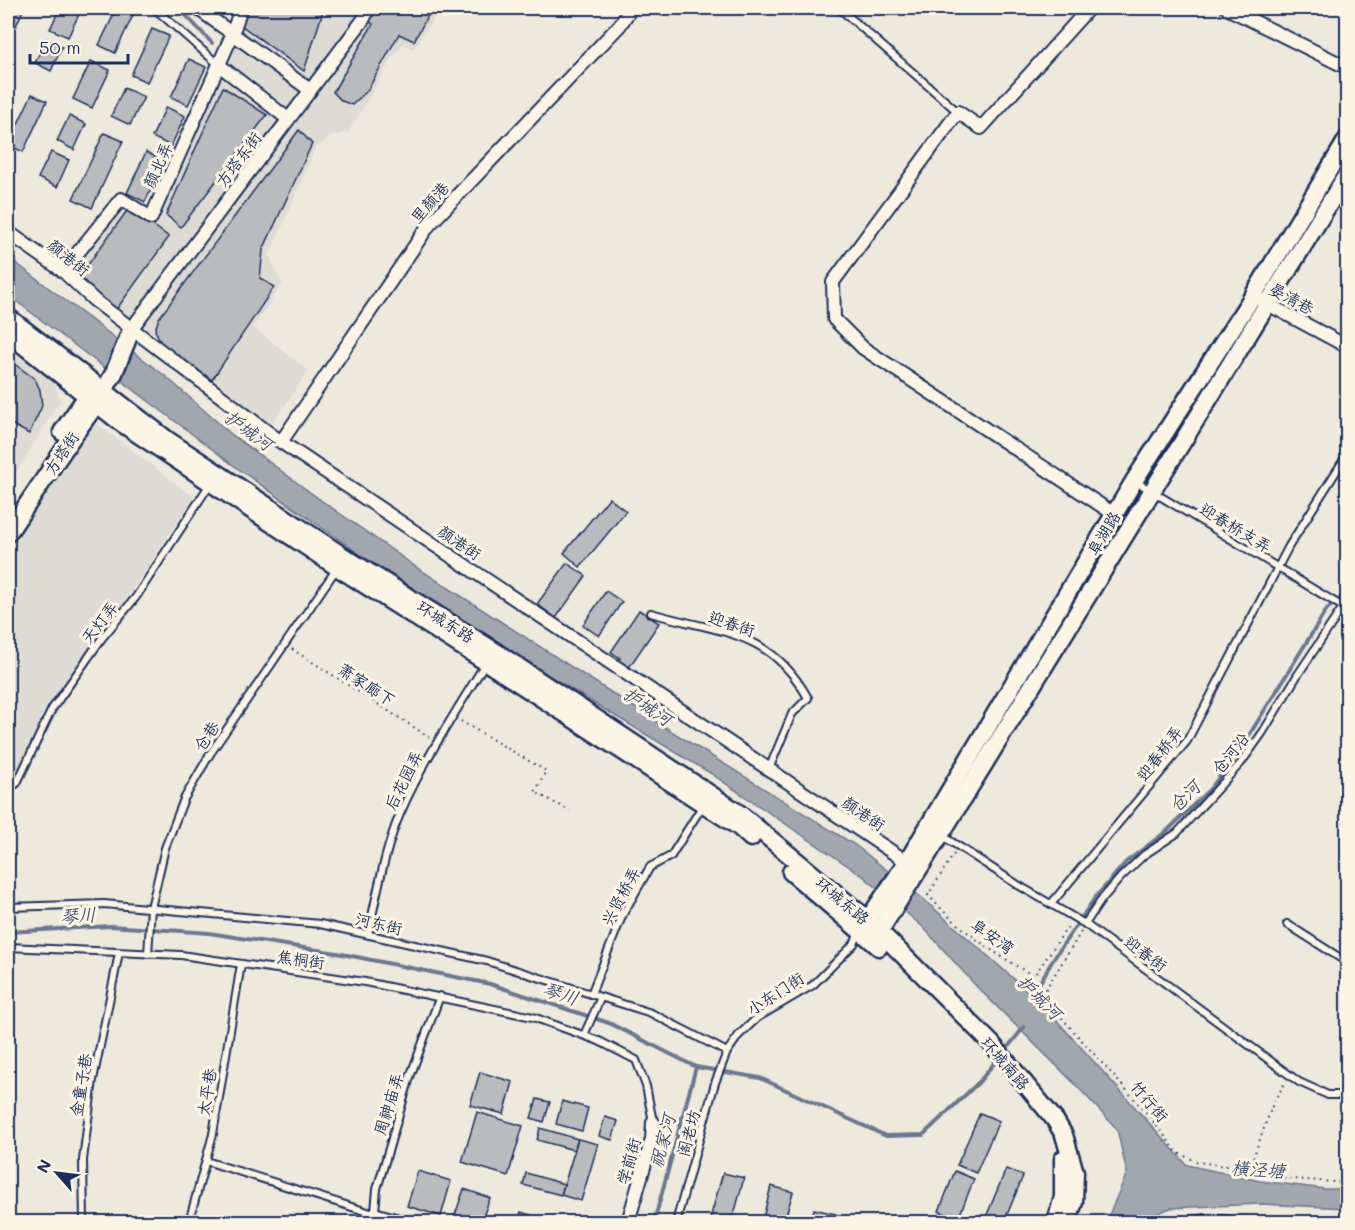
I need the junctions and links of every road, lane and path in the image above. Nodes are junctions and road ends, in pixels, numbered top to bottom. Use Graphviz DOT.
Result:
graph roads {
  1 [pos="154,8"];
  2 [pos="197,8"];
  3 [pos="241,8"];
  4 [pos="369,8"];
  5 [pos="631,8"];
  6 [pos="839,8"];
  7 [pos="1089,8"];
  8 [pos="1227,8"];
  9 [pos="232,35"];
  10 [pos="219,65"];
  11 [pos="1347,68"];
  12 [pos="310,90"];
  13 [pos="958,112"];
  14 [pos="288,119"];
  15 [pos="1347,138"];
  16 [pos="1347,173"];
  17 [pos="8,232"];
  18 [pos="63,271"];
  19 [pos="1261,300"];
  20 [pos="8,316"];
  21 [pos="132,328"];
  22 [pos="8,333"];
  23 [pos="1347,347"];
  24 [pos="95,394"];
  25 [pos="281,442"];
  26 [pos="1347,453"];
  27 [pos="214,477"];
  28 [pos="1134,481"];
  29 [pos="1150,491"];
  30 [pos="8,513"];
  31 [pos="1114,514"];
  32 [pos="8,533"];
  33 [pos="340,561"];
  34 [pos="1277,568"];
  35 [pos="1345,608"];
  36 [pos="651,614"];
  37 [pos="285,644"];
  38 [pos="489,656"];
  39 [pos="453,716"];
  40 [pos="438,742"];
  41 [pos="769,769"];
  42 [pos="8,790"];
  43 [pos="706,799"];
  44 [pos="570,811"];
  45 [pos="935,830"];
  46 [pos="959,847"];
  47 [pos="906,872"];
  48 [pos="1051,904"];
  49 [pos="8,907"];
  50 [pos="151,908"];
  51 [pos="1064,912"];
  52 [pos="1085,924"];
  53 [pos="1287,924"];
  54 [pos="866,933"];
  55 [pos="368,934"];
  56 [pos="8,946"];
  57 [pos="119,953"];
  58 [pos="148,954"];
  59 [pos="1347,963"];
  60 [pos="241,964"];
  61 [pos="591,994"];
  62 [pos="440,996"];
  63 [pos="602,998"];
  64 [pos="584,1035"];
  65 [pos="727,1052"];
  66 [pos="1008,1070"];
  67 [pos="1290,1075"];
  68 [pos="1347,1095"];
  69 [pos="653,1122"];
  70 [pos="206,1161"];
  71 [pos="1249,1169"];
  72 [pos="1347,1183"];
  73 [pos="374,1218"];
  74 [pos="84,1222"];
  75 [pos="189,1222"];
  76 [pos="402,1222"];
  77 [pos="628,1222"];
  78 [pos="676,1222"];
  79 [pos="1056,1222"];
  80 [pos="1067,1222"];
  81 [pos="1165,1222"];
  82 [pos="1256,1222"];
  1 -- 10 [label="lane"];
  2 -- 9 [label="street"];
  3 -- 9 [label="street, 颜北弄"];
  4 -- 12 [label="street, 方塔东街"];
  5 -- 25 [label="street, 里颜港"];
  6 -- 13 [label="lane"];
  7 -- 13 [label="street"];
  8 -- 11 [label="street"];
  9 -- 10 [label="street, 颜北弄"];
  9 -- 12 [label="street"];
  10 -- 14 [label="street"];
  10 -- 18 [label="street, 颜北弄"];
  12 -- 14 [label="street, 方塔东街"];
  13 -- 31 [label="street"];
  14 -- 21 [label="street, 方塔东街"];
  15 -- 19 [label="main road, 阜湖路"];
  16 -- 19 [label="main road, 阜湖路"];
  17 -- 18 [label="street, 颜港街"];
  18 -- 21 [label="street, 颜港街"];
  19 -- 23 [label="street, 晏清巷"];
  19 -- 28 [label="main road, 阜湖路"];
  19 -- 29 [label="main road, 阜湖路"];
  20 -- 24 [label="main road, 环城东路"];
  21 -- 24 [label="main road, 方塔街"];
  21 -- 25 [label="street, 颜港街"];
  22 -- 24 [label="main road, 环城东路"];
  24 -- 27 [label="main road, 环城东路"];
  24 -- 30 [label="main road, 方塔街"];
  24 -- 32 [label="main road, 方塔街"];
  25 -- 41 [label="street, 颜港街"];
  26 -- 34 [label="lane, 迎春桥弄"];
  27 -- 33 [label="main road, 环城东路"];
  27 -- 42 [label="lane, 天灯弄"];
  28 -- 29 [label="lane, 迎春桥支弄"];
  28 -- 31 [label="main road, 阜湖路"];
  29 -- 34 [label="lane, 迎春桥支弄"];
  29 -- 45 [label="main road, 阜湖路"];
  31 -- 45 [label="main road, 阜湖路"];
  33 -- 37 [label="lane, 仓巷"];
  33 -- 38 [label="main road, 环城东路"];
  34 -- 35 [label="lane, 迎春桥支弄"];
  34 -- 48 [label="lane, 迎春桥弄"];
  35 -- 52 [label="lane, 仓河沿"];
  36 -- 41 [label="lane, 迎春街"];
  37 -- 40 [label="path, 萧家廊下"];
  37 -- 50 [label="lane, 仓巷"];
  38 -- 39 [label="lane, 后花园弄"];
  38 -- 43 [label="main road, 环城东路"];
  39 -- 40 [label="lane, 后花园弄"];
  39 -- 44 [label="path"];
  40 -- 55 [label="lane, 后花园弄"];
  41 -- 47 [label="street, 颜港街"];
  43 -- 54 [label="main road, 环城东路"];
  43 -- 61 [label="lane, 兴贤桥弄"];
  45 -- 46 [label="lane, 迎春街"];
  45 -- 47 [label="main road, 阜湖路"];
  46 -- 48 [label="lane, 迎春街"];
  46 -- 51 [label="path, 阜安湾"];
  47 -- 54 [label="main road, 阜湖路"];
  48 -- 51 [label="lane, 迎春街"];
  49 -- 50 [label="lane, 河东街"];
  50 -- 55 [label="lane, 河东街"];
  50 -- 58 [label="lane, 仓巷"];
  51 -- 52 [label="lane, 迎春街"];
  52 -- 67 [label="lane, 迎春街"];
  52 -- 71 [label="path, 竹行街"];
  53 -- 59 [label="lane"];
  54 -- 65 [label="lane, 小东门街"];
  54 -- 66 [label="main road, 环城南路"];
  55 -- 61 [label="lane, 河东街"];
  56 -- 57 [label="lane, 焦桐街"];
  57 -- 58 [label="lane, 焦桐街"];
  57 -- 74 [label="lane, 金童子巷"];
  58 -- 60 [label="lane, 焦桐街"];
  60 -- 62 [label="lane, 焦桐街"];
  60 -- 70 [label="lane, 太平巷"];
  61 -- 63 [label="lane, 河东街"];
  62 -- 64 [label="lane, 焦桐街"];
  62 -- 73 [label="lane, 周神庙弄"];
  63 -- 64 [label="lane"];
  63 -- 65 [label="lane, 河东街"];
  64 -- 69 [label="lane, 学前街"];
  65 -- 78 [label="lane, 阁老坊"];
  66 -- 79 [label="main road, 环城南路"];
  66 -- 80 [label="main road, 环城南路"];
  67 -- 68 [label="lane, 迎春街"];
  67 -- 71 [label="path"];
  69 -- 77 [label="street, 学前街"];
  70 -- 73 [label="lane"];
  70 -- 75 [label="lane, 太平巷"];
  71 -- 72 [label="path, 竹行街"];
  73 -- 76 [label="street"];
  81 -- 82 [label="lane"];
}
